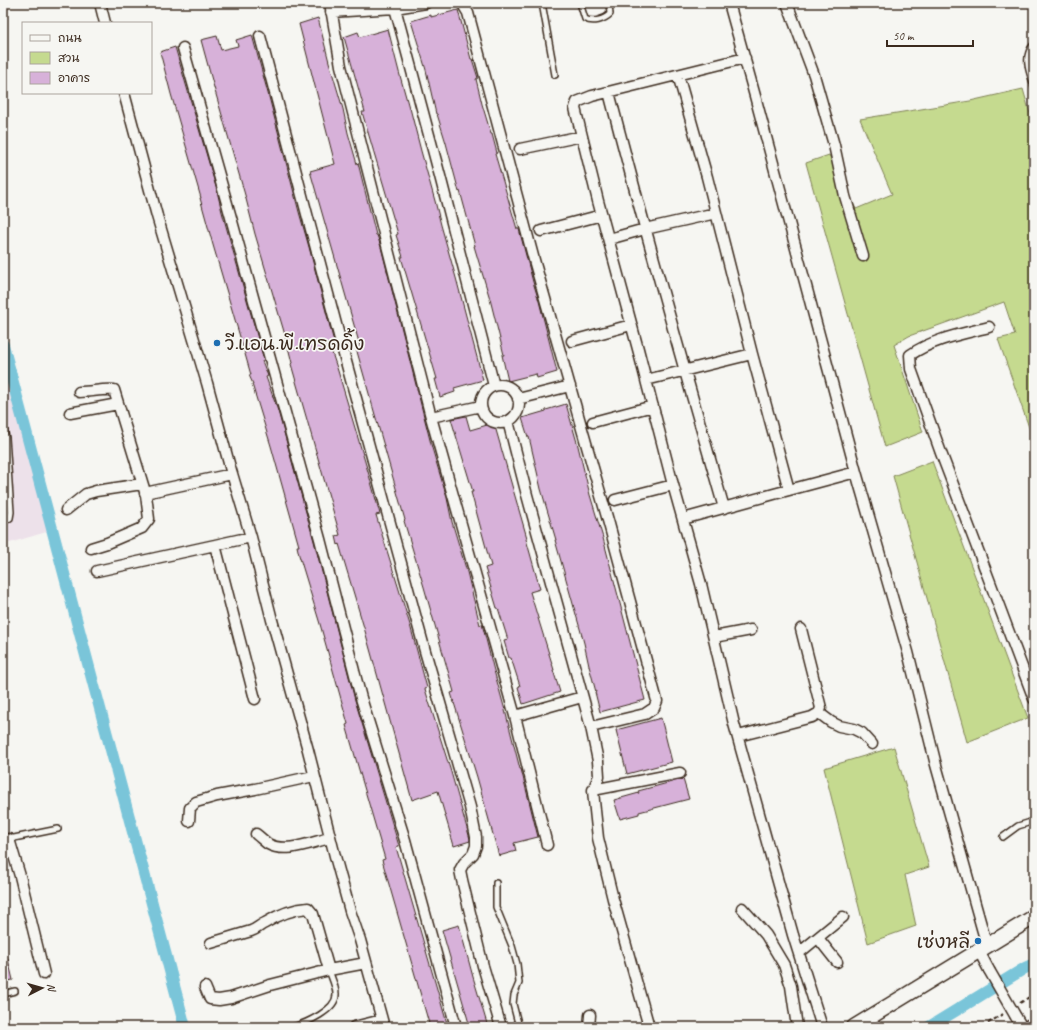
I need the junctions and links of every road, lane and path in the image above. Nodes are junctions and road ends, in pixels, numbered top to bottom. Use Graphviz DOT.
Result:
graph roads {
  1 [pos="100,3"];
  2 [pos="426,3"];
  3 [pos="462,3"];
  4 [pos="542,3"];
  5 [pos="580,3"];
  6 [pos="609,3"];
  7 [pos="729,3"];
  8 [pos="787,3"];
  9 [pos="331,7"];
  10 [pos="395,8"];
  11 [pos="105,22"];
  12 [pos="260,36"];
  13 [pos="1034,44"];
  14 [pos="183,48"];
  15 [pos="745,58"];
  16 [pos="555,75"];
  17 [pos="678,75"];
  18 [pos="1034,86"];
  19 [pos="609,92"];
  20 [pos="124,94"];
  21 [pos="582,136"];
  22 [pos="520,150"];
  23 [pos="716,213"];
  24 [pos="602,215"];
  25 [pos="645,229"];
  26 [pos="541,231"];
  27 [pos="609,239"];
  28 [pos="863,256"];
  29 [pos="631,325"];
  30 [pos="989,327"];
  31 [pos="572,341"];
  32 [pos="752,354"];
  33 [pos="684,371"];
  34 [pos="646,380"];
  35 [pos="494,386"];
  36 [pos="570,386"];
  37 [pos="79,392"];
  38 [pos="518,399"];
  39 [pos="118,404"];
  40 [pos="481,406"];
  41 [pos="653,406"];
  42 [pos="70,414"];
  43 [pos="431,417"];
  44 [pos="508,421"];
  45 [pos="593,422"];
  46 [pos="3,425"];
  47 [pos="856,472"];
  48 [pos="232,474"];
  49 [pos="673,485"];
  50 [pos="143,488"];
  51 [pos="789,490"];
  52 [pos="615,500"];
  53 [pos="724,508"];
  54 [pos="66,510"];
  55 [pos="683,519"];
  56 [pos="3,522"];
  57 [pos="251,537"];
  58 [pos="215,545"];
  59 [pos="91,548"];
  60 [pos="97,571"];
  61 [pos="801,629"];
  62 [pos="751,630"];
  63 [pos="714,637"];
  64 [pos="582,697"];
  65 [pos="255,699"];
  66 [pos="1034,699"];
  67 [pos="819,713"];
  68 [pos="515,716"];
  69 [pos="591,728"];
  70 [pos="738,736"];
  71 [pos="872,744"];
  72 [pos="680,773"];
  73 [pos="314,776"];
  74 [pos="594,790"];
  75 [pos="189,821"];
  76 [pos="1034,821"];
  77 [pos="58,829"];
  78 [pos="256,834"];
  79 [pos="1003,837"];
  80 [pos="330,838"];
  81 [pos="6,840"];
  82 [pos="547,845"];
  83 [pos="496,883"];
  84 [pos="742,908"];
  85 [pos="844,917"];
  86 [pos="1034,918"];
  87 [pos="818,938"];
  88 [pos="211,942"];
  89 [pos="983,948"];
  90 [pos="799,953"];
  91 [pos="366,962"];
  92 [pos="837,962"];
  93 [pos="328,970"];
  94 [pos="44,974"];
  95 [pos="205,987"];
  96 [pos="15,991"];
  97 [pos="3,994"];
  98 [pos="590,1015"];
  99 [pos="1034,1022"];
  100 [pos="383,1024"];
  101 [pos="294,1027"];
  102 [pos="354,1027"];
  103 [pos="456,1027"];
  104 [pos="501,1027"];
  105 [pos="519,1027"];
  106 [pos="589,1027"];
  107 [pos="649,1027"];
  108 [pos="797,1027"];
  109 [pos="822,1027"];
  110 [pos="854,1027"];
  111 [pos="1022,1027"];
  112 [pos="1026,1027"];
  1 -- 11 [label="street"];
  2 -- 10 [label="street"];
  3 -- 36 [label="street"];
  4 -- 16 [label="lane"];
  5 -- 6 [label="lane"];
  7 -- 15 [label="street"];
  8 -- 28 [label="street"];
  9 -- 10 [label="street"];
  9 -- 43 [label="street"];
  10 -- 35 [label="street"];
  12 -- 104 [label="street"];
  13 -- 18 [label="lane"];
  14 -- 103 [label="street"];
  15 -- 17 [label="street"];
  15 -- 47 [label="street"];
  17 -- 19 [label="street"];
  17 -- 23 [label="street"];
  19 -- 21 [label="street"];
  19 -- 25 [label="street"];
  20 -- 48 [label="street"];
  21 -- 22 [label="street"];
  21 -- 24 [label="street"];
  23 -- 25 [label="street"];
  23 -- 32 [label="street"];
  24 -- 26 [label="street"];
  24 -- 27 [label="street"];
  25 -- 27 [label="street"];
  25 -- 33 [label="street"];
  27 -- 29 [label="street"];
  29 -- 31 [label="street"];
  29 -- 34 [label="street"];
  30 -- 66 [label="street"];
  32 -- 33 [label="street"];
  32 -- 51 [label="street"];
  33 -- 34 [label="street"];
  33 -- 53 [label="street"];
  34 -- 41 [label="street"];
  35 -- 38 [label="street"];
  35 -- 40 [label="street"];
  36 -- 38 [label="street"];
  36 -- 69 [label="street"];
  37 -- 39 [label="street"];
  38 -- 44 [label="street"];
  39 -- 42 [label="street"];
  39 -- 50 [label="street"];
  40 -- 43 [label="street"];
  40 -- 44 [label="street"];
  41 -- 45 [label="street"];
  41 -- 49 [label="street"];
  43 -- 68 [label="street"];
  44 -- 64 [label="street"];
  46 -- 56 [label="lane"];
  47 -- 51 [label="street"];
  47 -- 89 [label="street"];
  48 -- 50 [label="street"];
  48 -- 57 [label="street"];
  49 -- 52 [label="street"];
  49 -- 55 [label="street"];
  50 -- 54 [label="street"];
  50 -- 59 [label="street"];
  51 -- 53 [label="street"];
  53 -- 55 [label="street"];
  55 -- 63 [label="street"];
  57 -- 58 [label="street"];
  57 -- 73 [label="street"];
  58 -- 60 [label="street"];
  58 -- 65 [label="street"];
  61 -- 67 [label="street"];
  62 -- 63 [label="street"];
  63 -- 70 [label="street"];
  64 -- 68 [label="street"];
  64 -- 69 [label="street"];
  67 -- 70 [label="street"];
  67 -- 71 [label="street"];
  68 -- 82 [label="street"];
  69 -- 74 [label="street"];
  70 -- 90 [label="street"];
  72 -- 74 [label="street"];
  73 -- 75 [label="street"];
  73 -- 80 [label="street"];
  74 -- 107 [label="street"];
  76 -- 79 [label="lane"];
  77 -- 81 [label="lane"];
  78 -- 80 [label="street"];
  80 -- 91 [label="street"];
  81 -- 94 [label="street"];
  83 -- 105 [label="lane"];
  84 -- 108 [label="street"];
  85 -- 87 [label="street"];
  86 -- 89 [label="main road"];
  87 -- 90 [label="street"];
  87 -- 92 [label="street"];
  88 -- 93 [label="street"];
  89 -- 110 [label="main road"];
  89 -- 111 [label="street, bridge"];
  90 -- 109 [label="street"];
  91 -- 93 [label="street"];
  91 -- 100 [label="street"];
  93 -- 95 [label="street"];
  93 -- 101 [label="lane"];
  96 -- 97 [label="lane"];
  98 -- 106 [label="street"];
  99 -- 112 [label="street"];
  100 -- 102 [label="street"];
}
